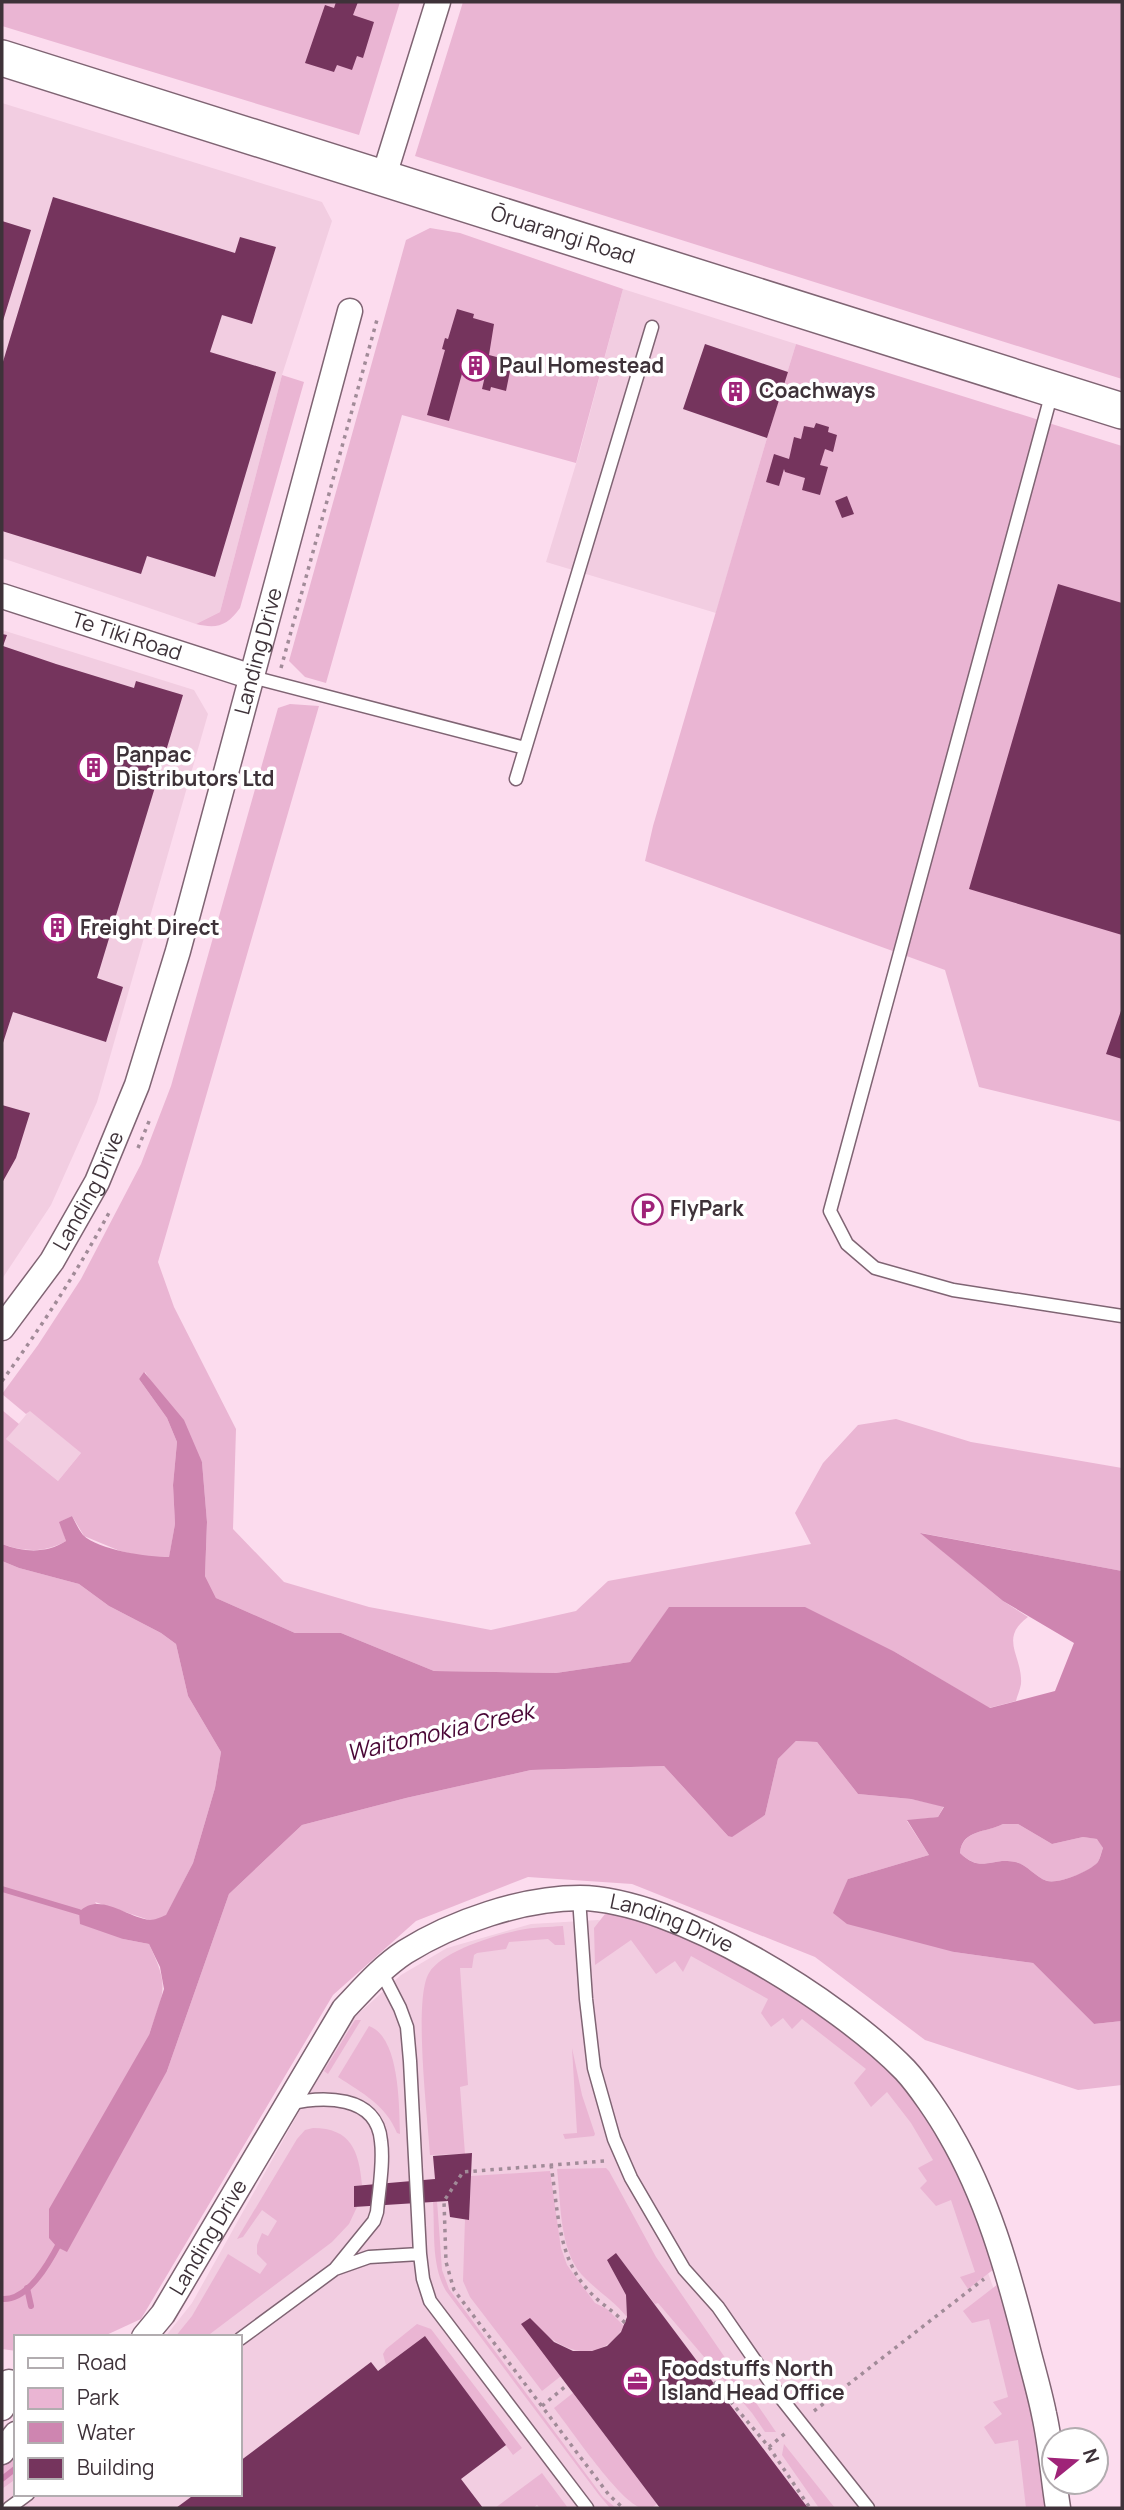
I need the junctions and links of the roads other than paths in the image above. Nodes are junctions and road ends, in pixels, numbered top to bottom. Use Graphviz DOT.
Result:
graph roads {
  1 [pos="438,2"];
  2 [pos="2,58"];
  3 [pos="383,179"];
  4 [pos="350,311"];
  5 [pos="652,327"];
  6 [pos="1053,388"];
  7 [pos="1122,411"];
  8 [pos="2,596"];
  9 [pos="252,677"];
  10 [pos="525,748"];
  11 [pos="516,779"];
  12 [pos="1122,1316"];
  13 [pos="2,1328"];
  14 [pos="579,1898"];
  15 [pos="380,1972"];
  16 [pos="287,2104"];
  17 [pos="420,2254"];
  18 [pos="335,2269"];
  19 [pos="146,2335"];
  20 [pos="242,2338"];
  21 [pos="9,2382"];
  22 [pos="2,2408"];
  23 [pos="14,2437"];
  24 [pos="2,2452"];
  25 [pos="25,2496"];
  26 [pos="9,2508"];
  27 [pos="587,2508"];
  28 [pos="868,2508"];
  29 [pos="1058,2508"];
  1 -- 3 [label="street"];
  2 -- 3 [label="street, Ōruarangi Road"];
  3 -- 6 [label="street, Ōruarangi Road"];
  4 -- 9 [label="street, Landing Drive"];
  5 -- 10 [label="lane"];
  6 -- 7 [label="street, Ōruarangi Road"];
  6 -- 12 [label="lane"];
  8 -- 9 [label="street, Te Tiki Road"];
  9 -- 10 [label="lane"];
  9 -- 13 [label="street, Landing Drive"];
  10 -- 11 [label="lane"];
  14 -- 15 [label="street, Landing Drive"];
  14 -- 28 [label="lane"];
  14 -- 29 [label="street, Landing Drive"];
  15 -- 16 [label="street, Landing Drive"];
  15 -- 17 [label="lane"];
  16 -- 18 [label="lane"];
  16 -- 19 [label="street, Landing Drive"];
  17 -- 18 [label="lane"];
  17 -- 27 [label="lane"];
  18 -- 20 [label="lane"];
  21 -- 22 [label="street"];
  23 -- 24 [label="street"];
  25 -- 26 [label="lane"];
}
